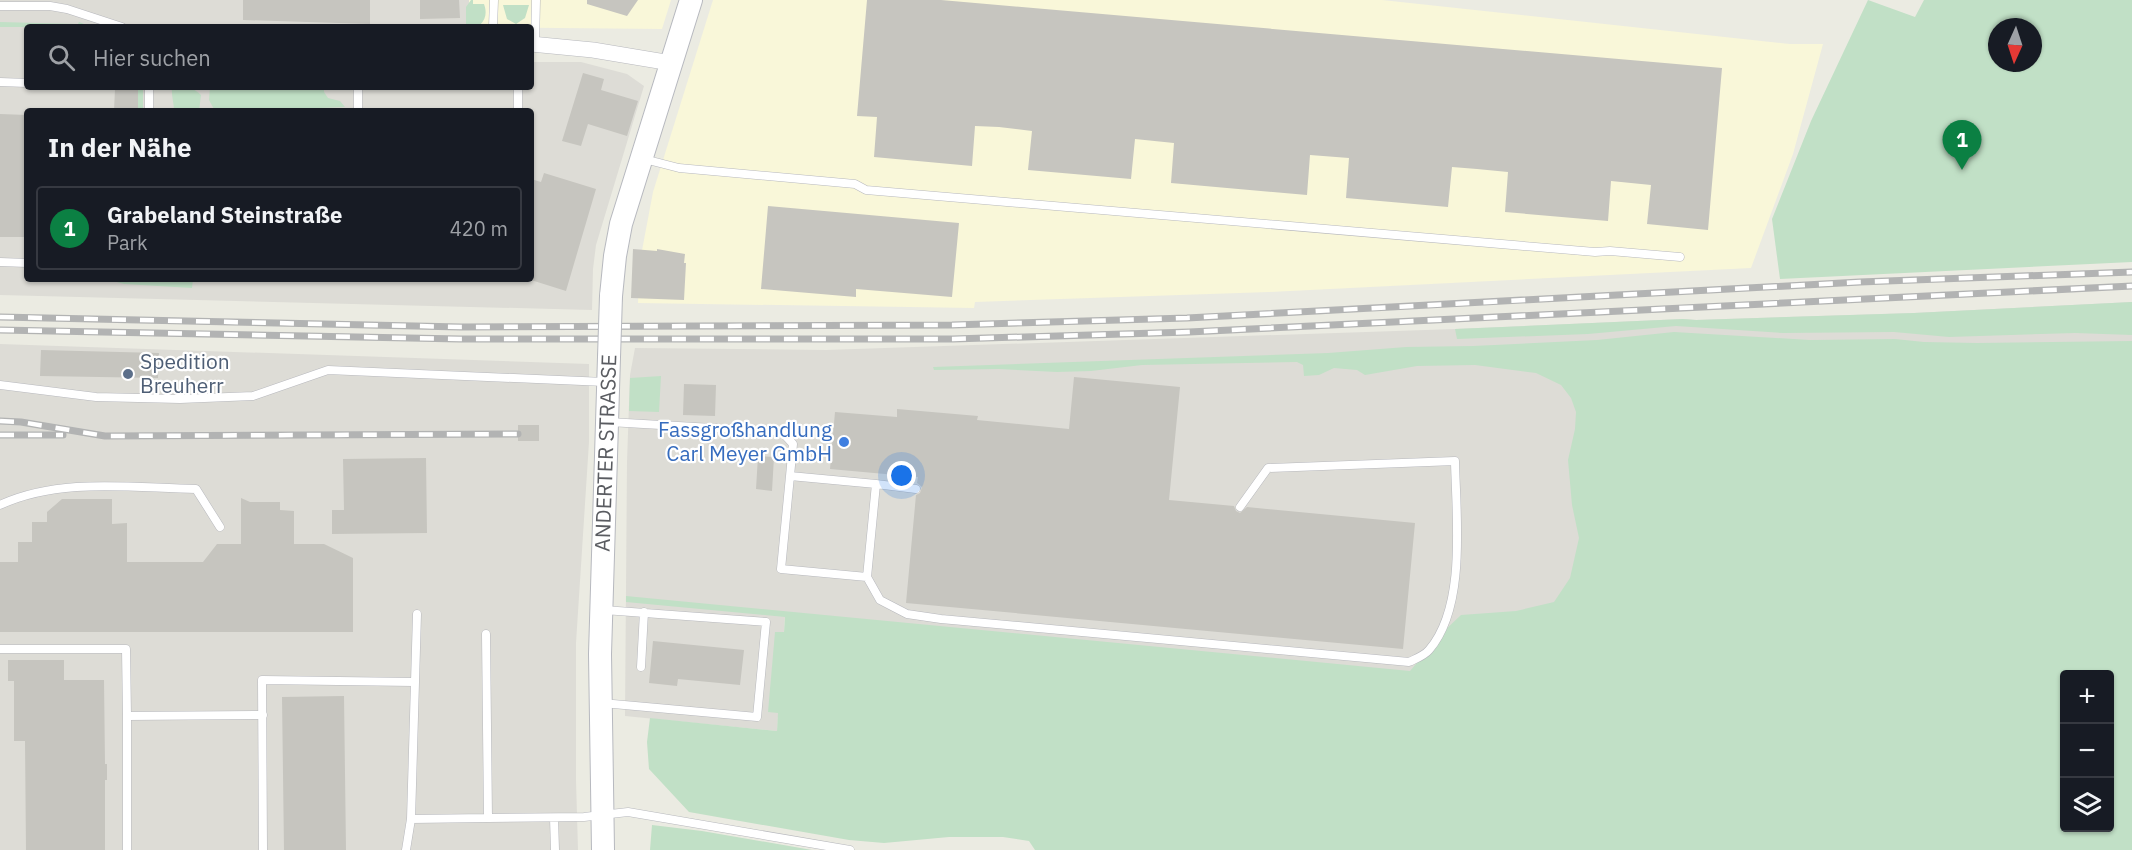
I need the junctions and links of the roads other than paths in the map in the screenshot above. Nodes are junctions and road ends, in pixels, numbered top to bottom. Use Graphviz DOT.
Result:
graph roads {
  1 [pos="494,0"];
  2 [pos="536,0"];
  3 [pos="691,0"];
  4 [pos="0,6"];
  5 [pos="113,24"];
  6 [pos="493,24"];
  7 [pos="534,29"];
  8 [pos="534,44"];
  9 [pos="671,63"];
  10 [pos="0,82"];
  11 [pos="24,83"];
  12 [pos="149,90"];
  13 [pos="358,90"];
  14 [pos="518,90"];
  15 [pos="149,108"];
  16 [pos="358,108"];
  17 [pos="518,108"];
  18 [pos="641,158"];
  19 [pos="1680,257"];
  20 [pos="0,262"];
  21 [pos="24,263"];
  22 [pos="608,382"];
  23 [pos="0,385"];
  24 [pos="606,422"];
  25 [pos="790,476"];
  26 [pos="876,484"];
  27 [pos="916,489"];
  28 [pos="0,506"];
  29 [pos="1240,507"];
  30 [pos="220,527"];
  31 [pos="867,577"];
  32 [pos="601,610"];
  33 [pos="644,612"];
  34 [pos="417,614"];
  35 [pos="486,634"];
  36 [pos="0,650"];
  37 [pos="641,667"];
  38 [pos="414,682"];
  39 [pos="600,703"];
  40 [pos="263,715"];
  41 [pos="127,716"];
  42 [pos="603,814"];
  43 [pos="488,818"];
  44 [pos="554,818"];
  45 [pos="411,819"];
  46 [pos="127,850"];
  47 [pos="263,850"];
  48 [pos="406,850"];
  49 [pos="555,850"];
  50 [pos="603,850"];
  51 [pos="850,850"];
  1 -- 6 [label="lane"];
  2 -- 7 [label="lane"];
  3 -- 9 [label="main road, ANDERTER STRASSE"];
  4 -- 5 [label="lane"];
  8 -- 9 [label="street"];
  9 -- 18 [label="main road, ANDERTER STRASSE"];
  10 -- 11 [label="lane"];
  12 -- 15 [label="lane"];
  13 -- 16 [label="lane"];
  14 -- 17 [label="lane"];
  18 -- 19 [label="lane"];
  18 -- 22 [label="main road, ANDERTER STRASSE, bridge"];
  20 -- 21 [label="lane"];
  22 -- 23 [label="lane"];
  22 -- 24 [label="main road, ANDERTER STRASSE"];
  24 -- 25 [label="lane"];
  24 -- 32 [label="main road, ANDERTER STRASSE"];
  25 -- 26 [label="lane"];
  25 -- 31 [label="lane"];
  26 -- 27 [label="lane"];
  26 -- 31 [label="lane"];
  28 -- 30 [label="lane"];
  29 -- 31 [label="lane"];
  32 -- 33 [label="lane"];
  32 -- 39 [label="main road, ANDERTER STRASSE"];
  33 -- 37 [label="lane"];
  33 -- 39 [label="lane"];
  34 -- 38 [label="lane"];
  35 -- 43 [label="lane"];
  36 -- 41 [label="lane"];
  38 -- 40 [label="lane"];
  38 -- 45 [label="lane"];
  39 -- 42 [label="main road, ANDERTER STRASSE"];
  40 -- 41 [label="lane"];
  40 -- 47 [label="lane"];
  41 -- 46 [label="lane"];
  42 -- 44 [label="lane"];
  42 -- 50 [label="main road, ANDERTER STRASSE"];
  42 -- 51 [label="lane"];
  43 -- 44 [label="lane"];
  43 -- 45 [label="lane"];
  44 -- 49 [label="lane"];
  45 -- 48 [label="lane"];
}
